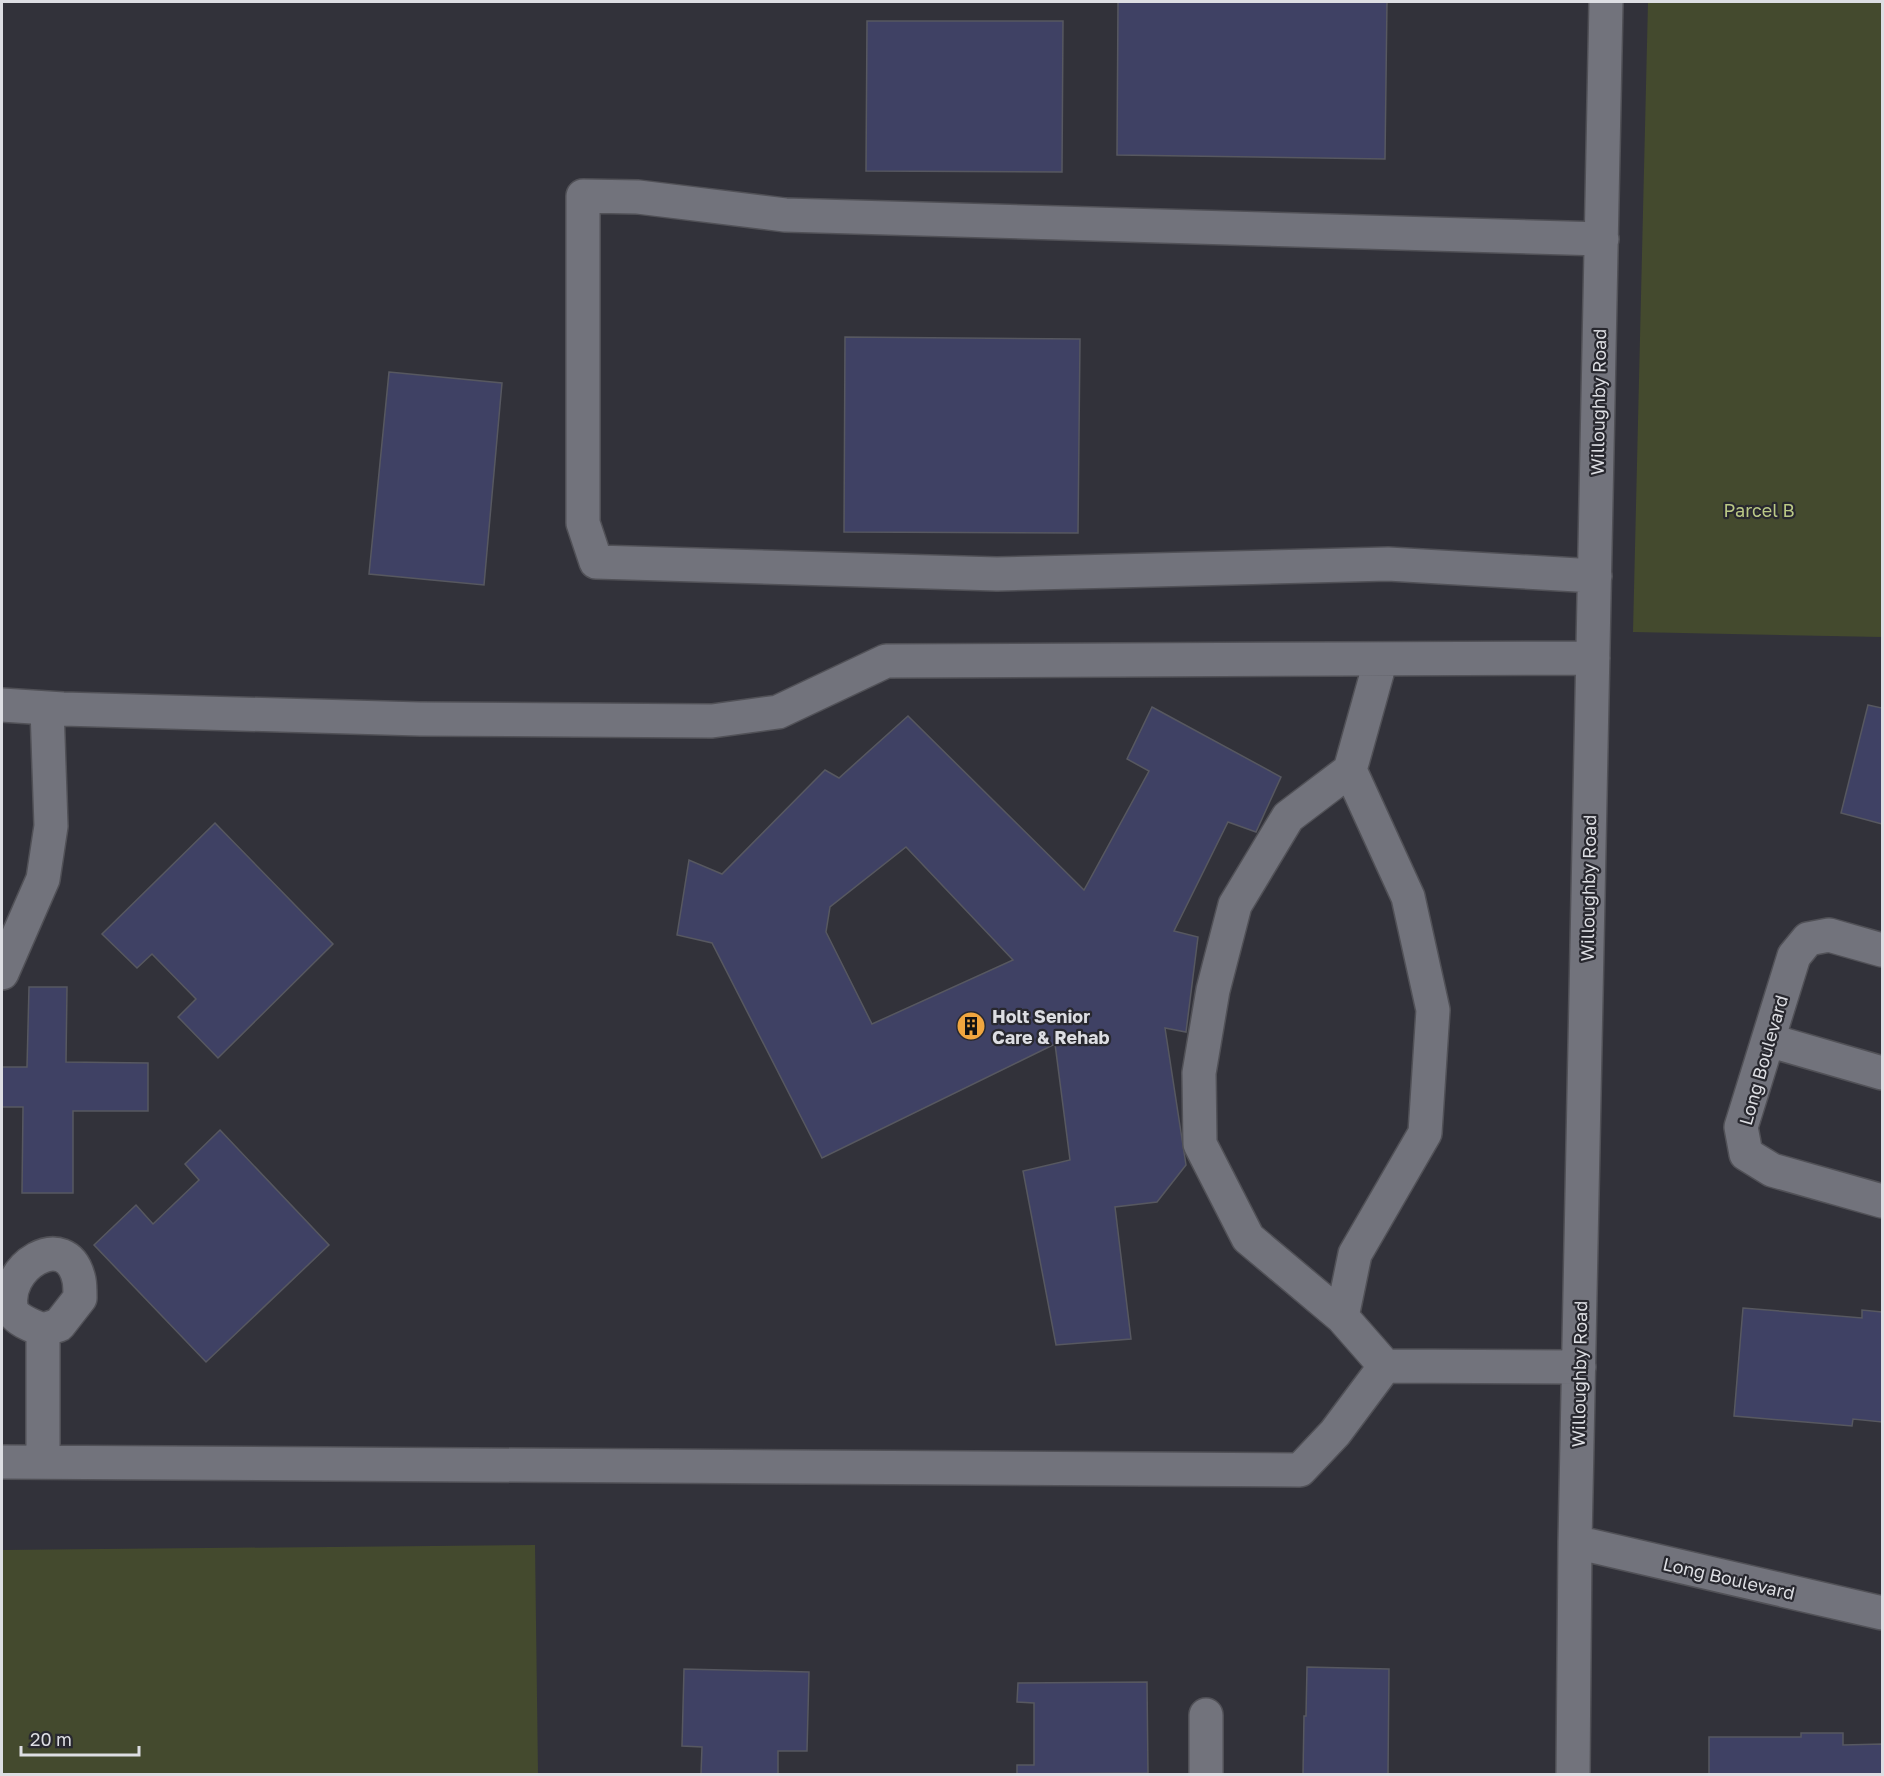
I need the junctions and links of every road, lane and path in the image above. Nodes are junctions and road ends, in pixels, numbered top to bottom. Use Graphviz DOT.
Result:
graph roads {
  1 [pos="1606,2"];
  2 [pos="1602,239"];
  3 [pos="1594,576"];
  4 [pos="1593,657"];
  5 [pos="1381,659"];
  6 [pos="2,705"];
  7 [pos="48,708"];
  8 [pos="1350,770"];
  9 [pos="1882,950"];
  10 [pos="2,973"];
  11 [pos="1768,1040"];
  12 [pos="1882,1073"];
  13 [pos="1882,1201"];
  14 [pos="1342,1317"];
  15 [pos="43,1330"];
  16 [pos="1384,1366"];
  17 [pos="1579,1367"];
  18 [pos="2,1462"];
  19 [pos="43,1462"];
  20 [pos="1575,1542"];
  21 [pos="1882,1613"];
  22 [pos="1206,1715"];
  23 [pos="1206,1774"];
  24 [pos="1572,1774"];
  1 -- 2 [label="street, Willoughby Road"];
  2 -- 3 [label="street, Willoughby Road"];
  2 -- 3 [label="street"];
  3 -- 4 [label="street, Willoughby Road"];
  4 -- 5 [label="street"];
  4 -- 17 [label="street, Willoughby Road"];
  5 -- 7 [label="street"];
  5 -- 8 [label="street"];
  6 -- 7 [label="street"];
  7 -- 10 [label="street"];
  8 -- 14 [label="street"];
  8 -- 14 [label="street"];
  9 -- 11 [label="street, Long Boulevard"];
  11 -- 12 [label="street"];
  11 -- 13 [label="street, Long Boulevard"];
  14 -- 16 [label="street"];
  15 -- 19 [label="street"];
  16 -- 17 [label="street"];
  16 -- 19 [label="street"];
  17 -- 20 [label="street, Willoughby Road"];
  18 -- 19 [label="street"];
  20 -- 21 [label="street, Long Boulevard"];
  20 -- 24 [label="street, Willoughby Road"];
  22 -- 23 [label="street"];
}
